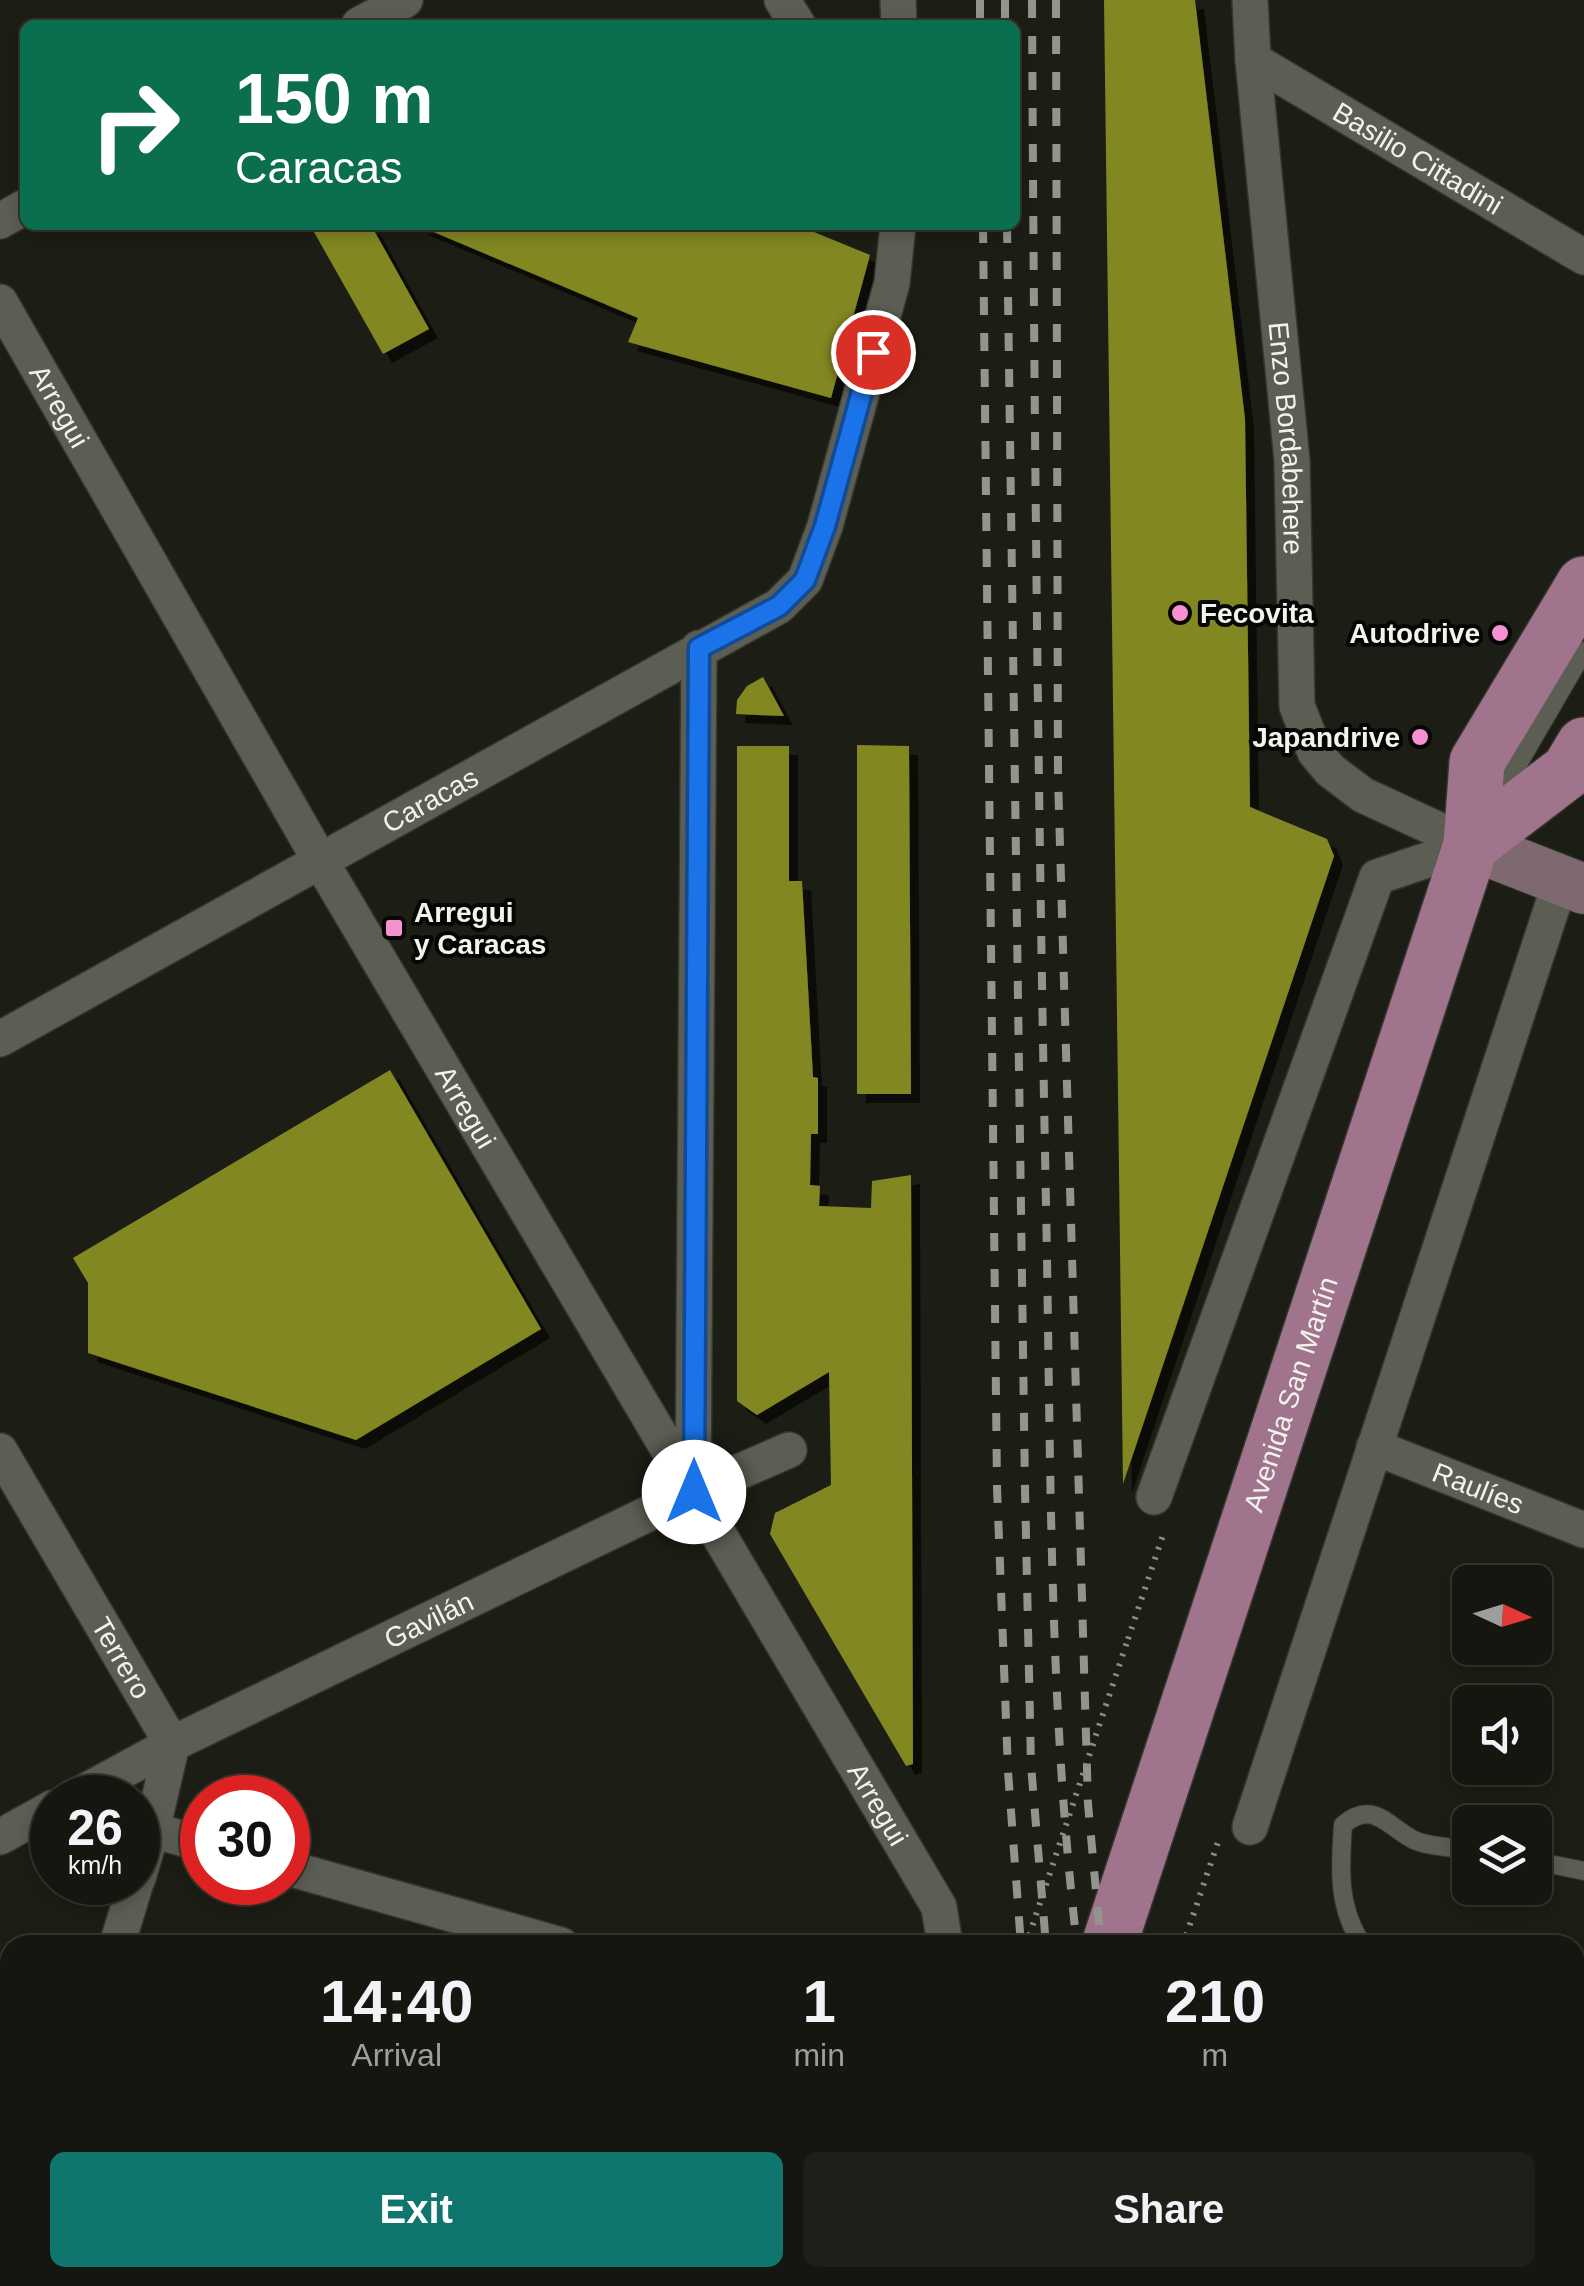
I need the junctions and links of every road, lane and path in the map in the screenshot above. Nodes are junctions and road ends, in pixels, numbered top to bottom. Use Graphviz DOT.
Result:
graph roads {
  1 [pos="404,0"];
  2 [pos="1250,0"];
  3 [pos="368,20"];
  4 [pos="1253,60"];
  5 [pos="897,230"];
  6 [pos="1584,257"];
  7 [pos="0,302"];
  8 [pos="1584,584"];
  9 [pos="699,648"];
  10 [pos="1584,651"];
  11 [pos="1584,745"];
  12 [pos="1471,845"];
  13 [pos="321,862"];
  14 [pos="1572,885"];
  15 [pos="0,1039"];
  16 [pos="1374,1448"];
  17 [pos="789,1450"];
  18 [pos="0,1451"];
  19 [pos="694,1492"];
  20 [pos="1154,1497"];
  21 [pos="1584,1530"];
  22 [pos="172,1744"];
  23 [pos="115,1775"];
  24 [pos="160,1796"];
  25 [pos="30,1820"];
  26 [pos="0,1836"];
  27 [pos="1240,1836"];
  28 [pos="1452,1847"];
  29 [pos="1552,1864"];
  30 [pos="1584,1871"];
  31 [pos="310,1874"];
  32 [pos="129,1905"];
  33 [pos="119,1935"];
  34 [pos="526,1935"];
  35 [pos="943,1935"];
  36 [pos="1029,1935"];
  37 [pos="1112,1935"];
  38 [pos="1187,1935"];
  39 [pos="1351,1935"];
  1 -- 3 [label="street"];
  2 -- 4 [label="street, Enzo Bordabehere"];
  4 -- 6 [label="street, Basilio Cittadini"];
  4 -- 12 [label="street, Enzo Bordabehere"];
  5 -- 9 [label="street, Caracas"];
  7 -- 13 [label="street, Arregui"];
  8 -- 12 [label="main road, Avenida San Martín"];
  9 -- 13 [label="street, Caracas"];
  9 -- 19 [label="street"];
  10 -- 12 [label="lane"];
  11 -- 12 [label="main road"];
  12 -- 14 [label="main road"];
  12 -- 20 [label="street"];
  12 -- 37 [label="main road, Avenida San Martín"];
  13 -- 15 [label="street, Caracas"];
  13 -- 19 [label="street, Arregui"];
  14 -- 16 [label="street"];
  16 -- 21 [label="street, Raulíes"];
  16 -- 27 [label="street"];
  17 -- 19 [label="street, Gavilán"];
  18 -- 22 [label="street, Terrero"];
  19 -- 22 [label="street, Gavilán"];
  19 -- 35 [label="street, Arregui"];
  20 -- 36 [label="path, bridge"];
  22 -- 23 [label="street, Gavilán"];
  22 -- 24 [label="street"];
  25 -- 26 [label="street"];
  27 -- 38 [label="path"];
  28 -- 39 [label="lane"];
  29 -- 30 [label="lane"];
  31 -- 34 [label="street"];
  32 -- 33 [label="street"];
}
